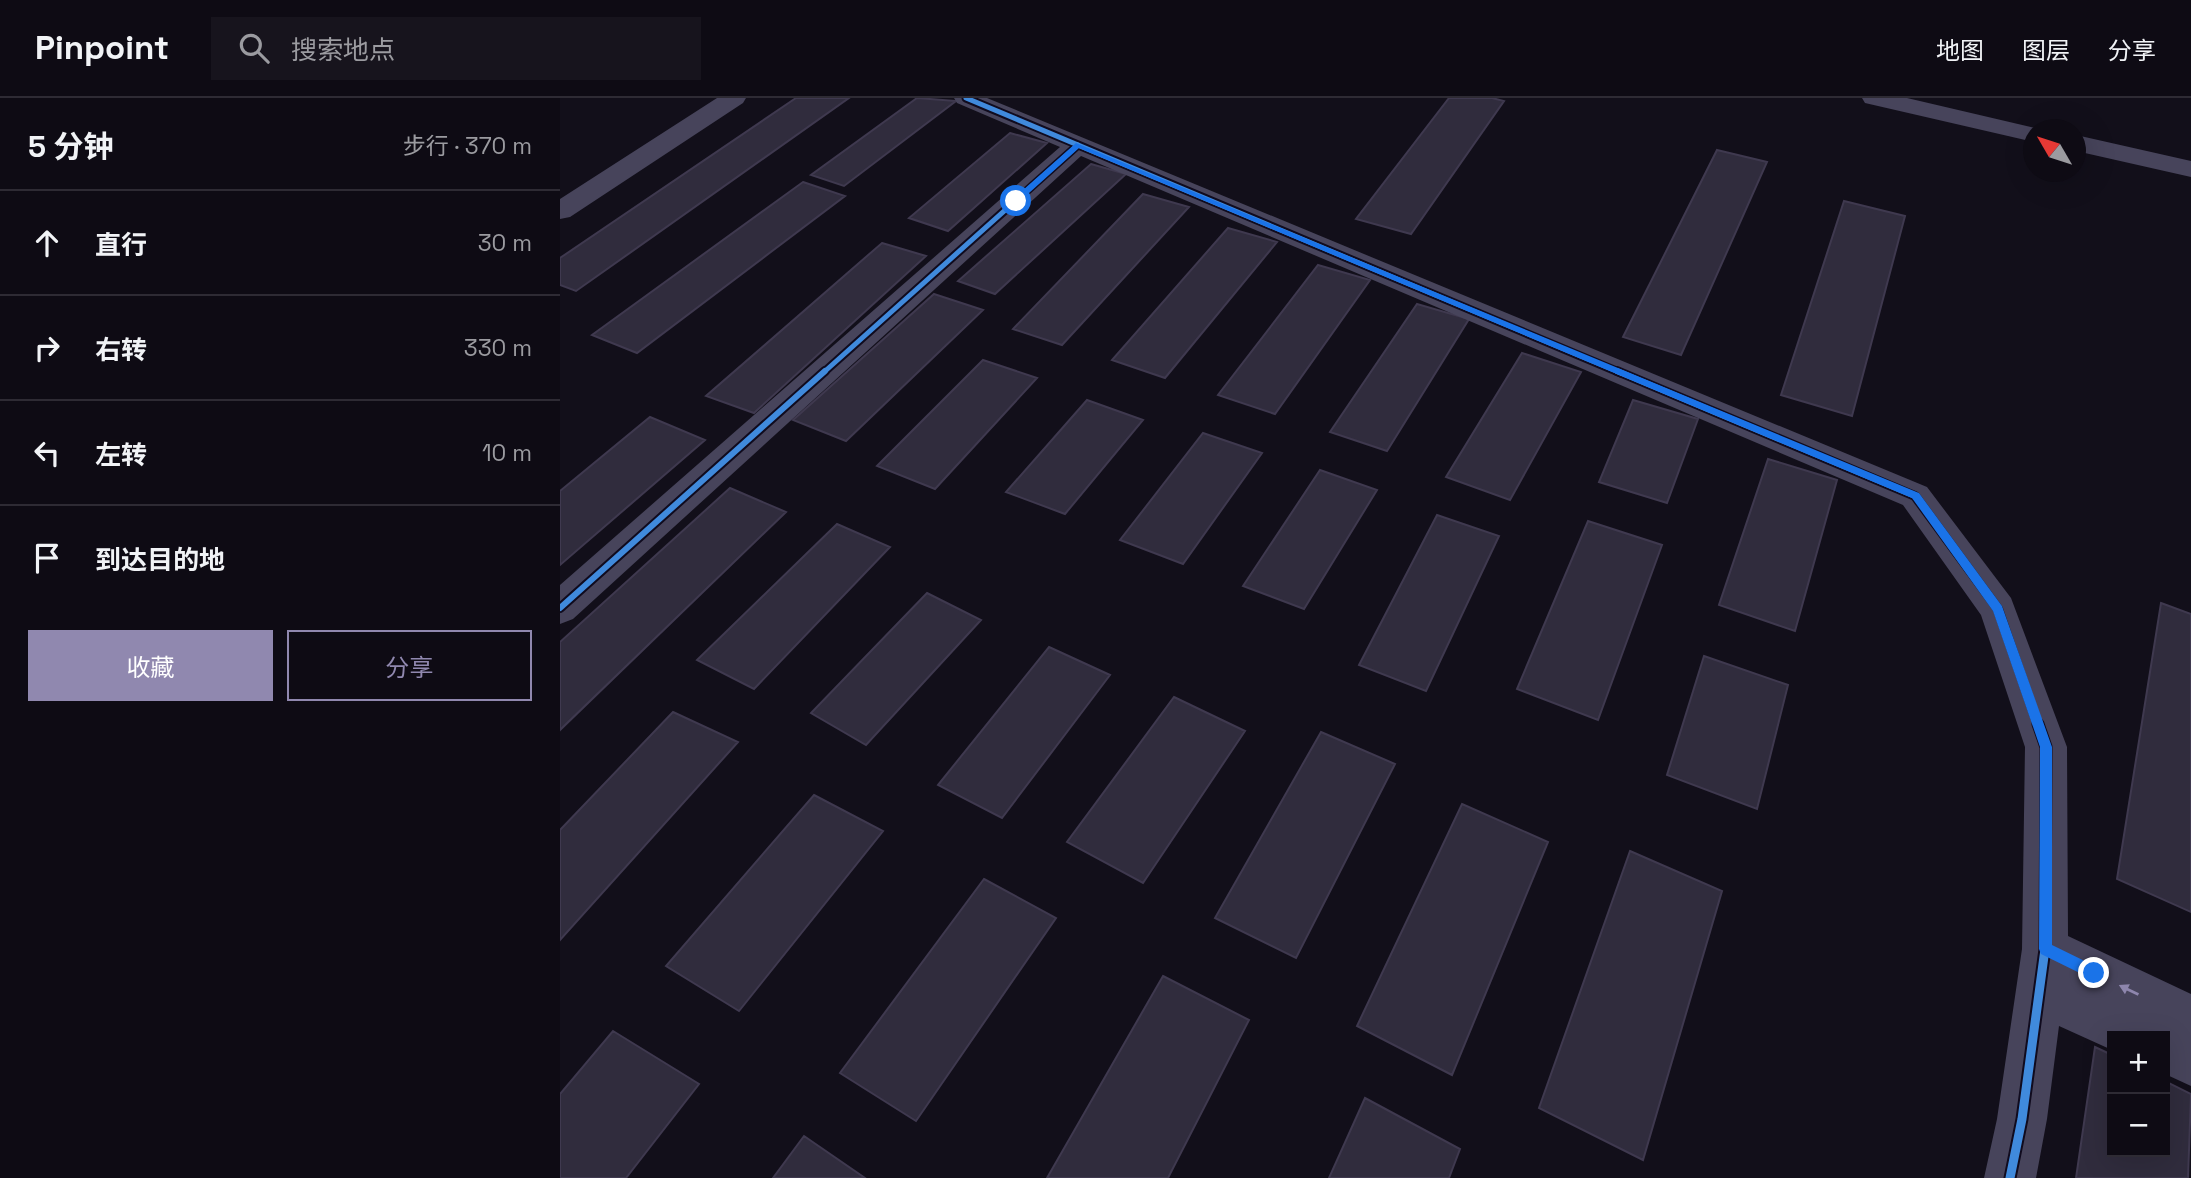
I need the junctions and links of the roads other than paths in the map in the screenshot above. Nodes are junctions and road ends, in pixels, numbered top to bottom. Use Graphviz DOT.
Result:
graph roads {
  1 [pos="734,98"];
  2 [pos="966,98"];
  3 [pos="1874,98"];
  4 [pos="2023,132"];
  5 [pos="1078,145"];
  6 [pos="2086,145"];
  7 [pos="2191,169"];
  8 [pos="560,211"];
  9 [pos="560,608"];
  10 [pos="2043,972"];
  11 [pos="2191,1019"];
  12 [pos="2129,1031"];
  13 [pos="2170,1051"];
  14 [pos="2191,1060"];
  15 [pos="2010,1178"];
  1 -- 8 [label="street"];
  2 -- 5 [label="street"];
  3 -- 4 [label="street"];
  5 -- 9 [label="street"];
  5 -- 10 [label="street"];
  6 -- 7 [label="street"];
  11 -- 10 [label="street, one-way"];
  10 -- 12 [label="street"];
  10 -- 15 [label="street"];
  13 -- 14 [label="street"];
}
